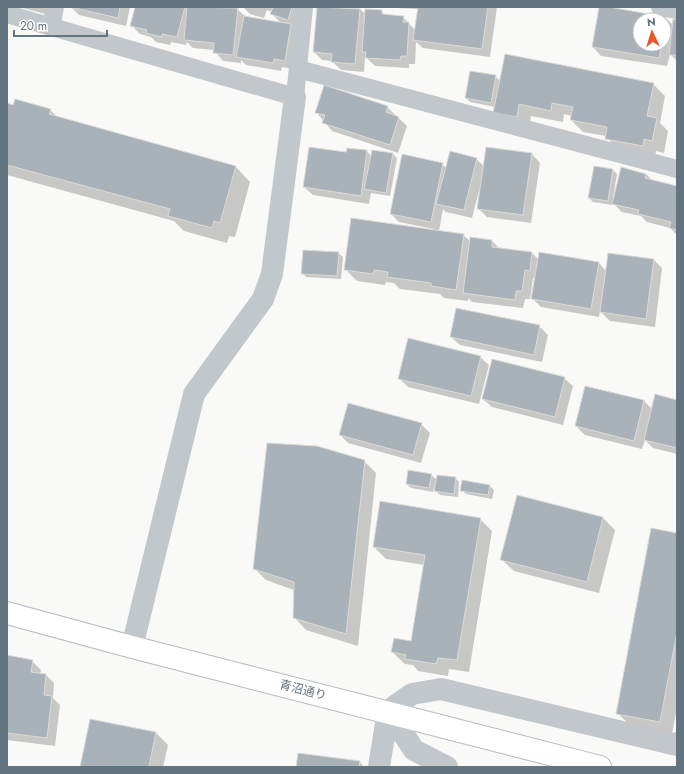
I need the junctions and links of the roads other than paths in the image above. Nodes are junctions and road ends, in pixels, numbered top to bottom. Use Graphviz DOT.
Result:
graph roads {
  1 [pos="55,7"];
  2 [pos="304,7"];
  3 [pos="660,7"];
  4 [pos="677,10"];
  5 [pos="7,14"];
  6 [pos="51,26"];
  7 [pos="298,69"];
  8 [pos="295,97"];
  9 [pos="677,169"];
  10 [pos="7,613"];
  11 [pos="132,647"];
  12 [pos="388,711"];
  13 [pos="677,744"];
  14 [pos="379,767"];
  15 [pos="447,767"];
  16 [pos="600,767"];
  1 -- 6 [label="lane"];
  2 -- 7 [label="lane"];
  3 -- 4 [label="lane"];
  5 -- 6 [label="lane"];
  6 -- 8 [label="lane"];
  7 -- 8 [label="lane"];
  7 -- 9 [label="lane"];
  8 -- 11 [label="street"];
  10 -- 11 [label="street, 青沼通り"];
  11 -- 12 [label="street, 青沼通り"];
  12 -- 13 [label="street"];
  12 -- 14 [label="street"];
  12 -- 15 [label="street"];
  12 -- 16 [label="street, 青沼通り"];
}
